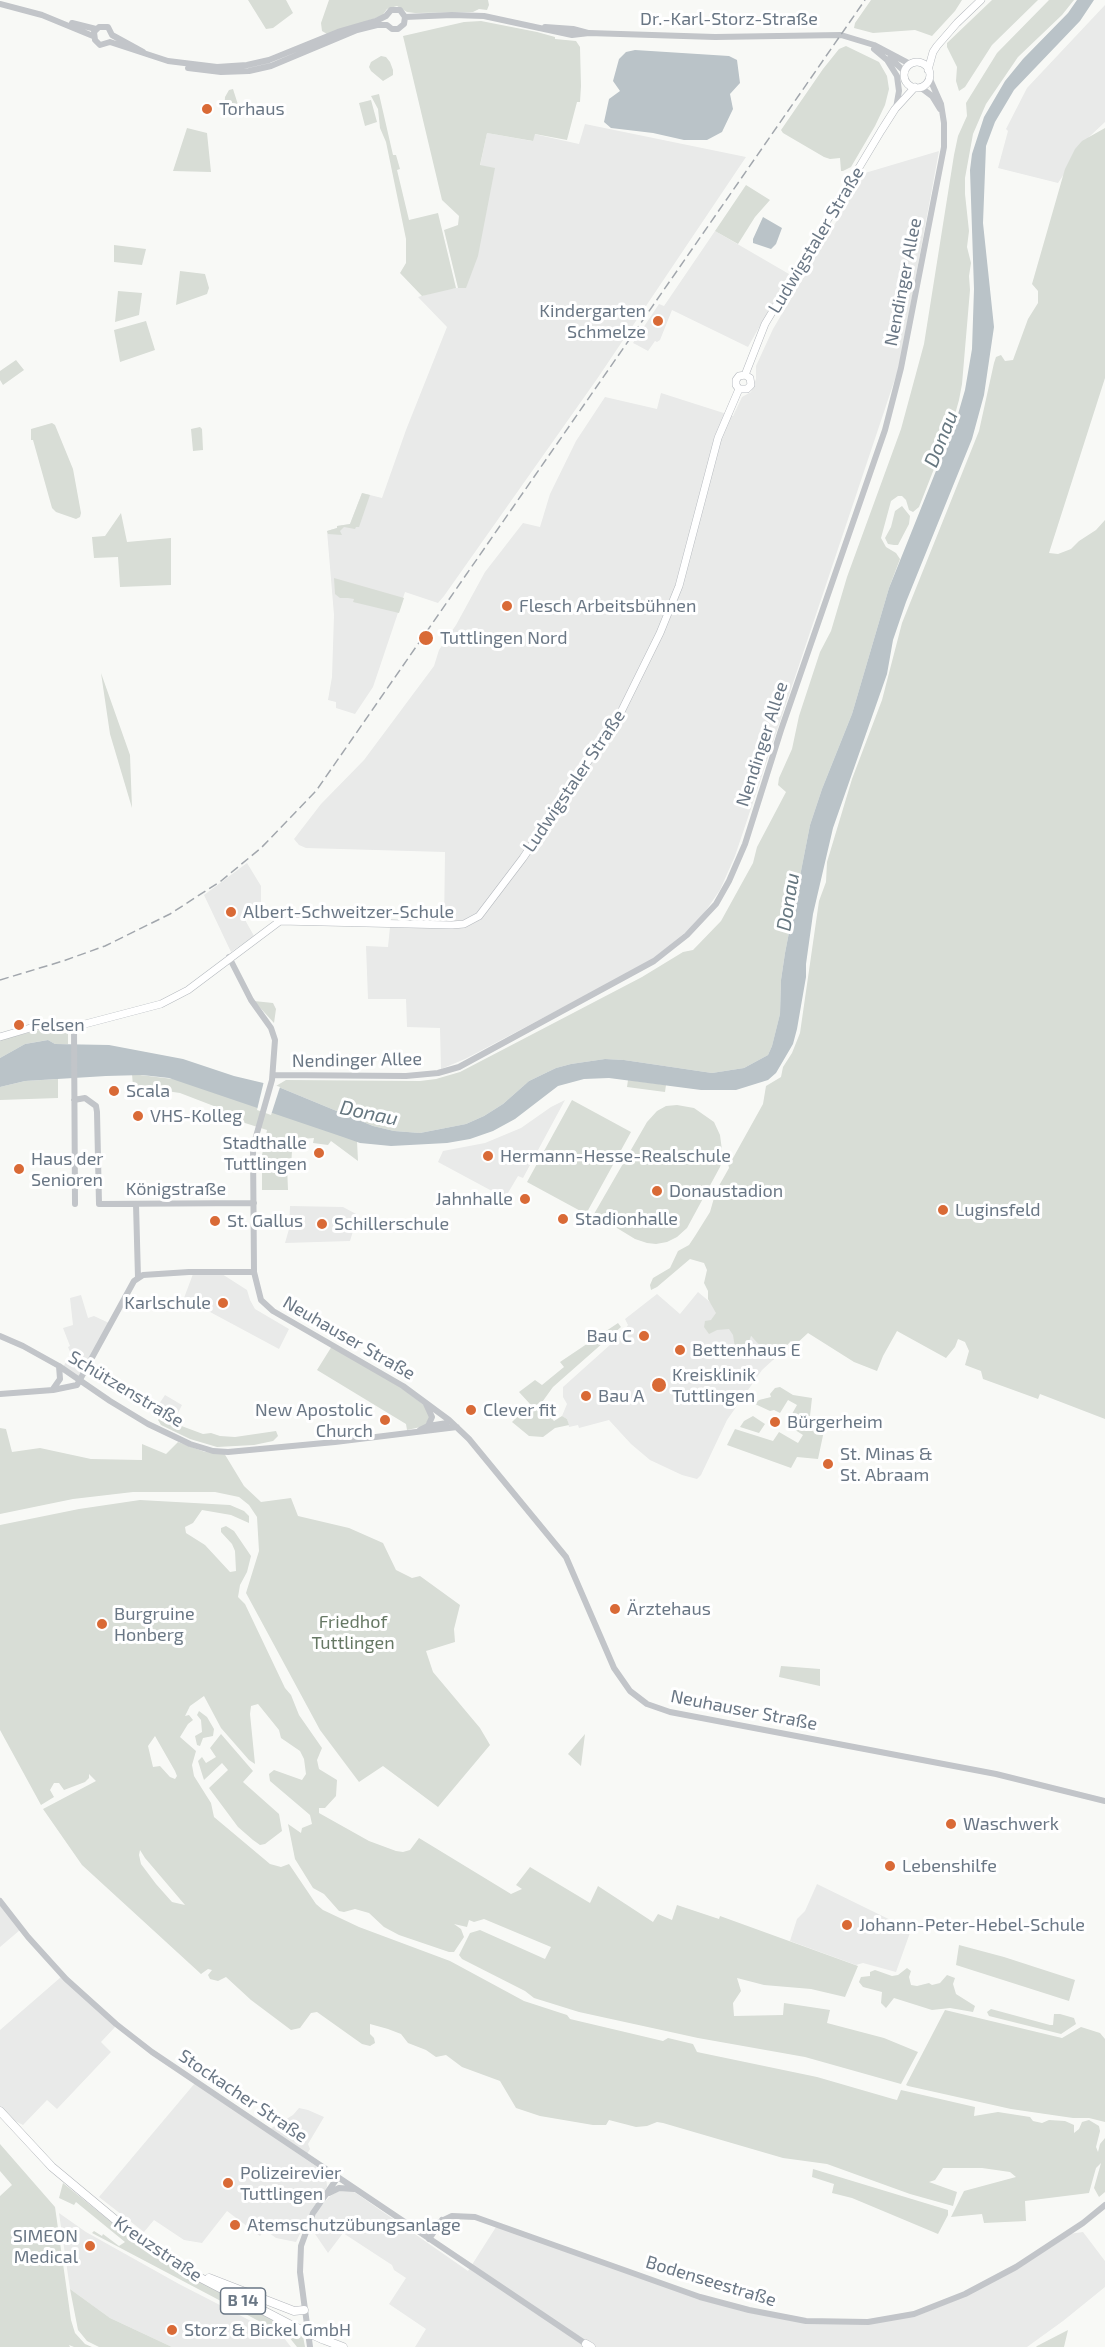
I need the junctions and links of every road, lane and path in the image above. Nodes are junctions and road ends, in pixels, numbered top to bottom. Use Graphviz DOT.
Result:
graph roads {
  1 [pos="981,0"];
  2 [pos="0,4"];
  3 [pos="386,16"];
  4 [pos="405,17"];
  5 [pos="57,20"];
  6 [pos="387,25"];
  7 [pos="96,29"];
  8 [pos="93,36"];
  9 [pos="111,38"];
  10 [pos="867,43"];
  11 [pos="935,49"];
  12 [pos="174,62"];
  13 [pos="919,62"];
  14 [pos="910,64"];
  15 [pos="904,71"];
  16 [pos="929,74"];
  17 [pos="905,81"];
  18 [pos="917,87"];
  19 [pos="895,109"];
  20 [pos="942,112"];
  21 [pos="745,375"];
  22 [pos="739,389"];
  23 [pos="229,957"];
  24 [pos="74,1025"];
  25 [pos="0,1037"];
  26 [pos="273,1075"];
  27 [pos="74,1100"];
  28 [pos="254,1203"];
  29 [pos="75,1204"];
  30 [pos="136,1204"];
  31 [pos="254,1272"];
  32 [pos="138,1278"];
  33 [pos="0,1336"];
  34 [pos="59,1366"];
  35 [pos="81,1382"];
  36 [pos="73,1387"];
  37 [pos="53,1390"];
  38 [pos="95,1391"];
  39 [pos="0,1394"];
  40 [pos="425,1402"];
  41 [pos="449,1420"];
  42 [pos="428,1426"];
  43 [pos="457,1427"];
  44 [pos="419,1430"];
  45 [pos="1105,1801"];
  46 [pos="0,1901"];
  47 [pos="0,2111"];
  48 [pos="338,2177"];
  49 [pos="356,2190"];
  50 [pos="324,2197"];
  51 [pos="1105,2205"];
  52 [pos="442,2219"];
  53 [pos="434,2224"];
  54 [pos="413,2228"];
  55 [pos="429,2239"];
  56 [pos="193,2274"];
  57 [pos="304,2310"];
  58 [pos="588,2346"];
  59 [pos="310,2347"];
  60 [pos="343,2347"];
  1 -- 11 [label="main road"];
  2 -- 5 [label="street"];
  3 -- 4 [label="street"];
  3 -- 6 [label="street"];
  3 -- 12 [label="street"];
  4 -- 6 [label="street"];
  4 -- 10 [label="street, Dr.-Karl-Storz-Straße"];
  5 -- 7 [label="street"];
  5 -- 8 [label="street"];
  6 -- 12 [label="street"];
  7 -- 8 [label="street"];
  7 -- 9 [label="street"];
  8 -- 9 [label="street"];
  9 -- 12 [label="street"];
  10 -- 14 [label="street, Dr.-Karl-Storz-Straße"];
  10 -- 15 [label="street, Dr.-Karl-Storz-Straße"];
  10 -- 19 [label="street, Dr.-Karl-Storz-Straße"];
  11 -- 13 [label="main road"];
  11 -- 16 [label="main road"];
  13 -- 14 [label="main road"];
  13 -- 16 [label="main road"];
  14 -- 15 [label="main road"];
  15 -- 17 [label="main road"];
  16 -- 18 [label="main road"];
  16 -- 20 [label="street, Nendinger Allee"];
  17 -- 18 [label="main road"];
  17 -- 19 [label="main road, Ludwigstaler Straße"];
  18 -- 19 [label="main road, Ludwigstaler Straße"];
  18 -- 20 [label="street"];
  19 -- 21 [label="main road, Ludwigstaler Straße"];
  20 -- 26 [label="street, Nendinger Allee"];
  21 -- 22 [label="main road"];
  21 -- 22 [label="main road"];
  22 -- 23 [label="main road, Ludwigstaler Straße"];
  23 -- 24 [label="main road, Ludwigstaler Straße"];
  23 -- 26 [label="street, Neuhauser Straße"];
  24 -- 25 [label="main road, Ludwigstaler Straße"];
  24 -- 27 [label="street"];
  26 -- 28 [label="street, Neuhauser Straße"];
  27 -- 29 [label="street"];
  27 -- 30 [label="street, Königstraße"];
  28 -- 30 [label="street, Königstraße"];
  28 -- 31 [label="street, Neuhauser Straße"];
  30 -- 32 [label="street"];
  31 -- 32 [label="street"];
  31 -- 40 [label="street, Neuhauser Straße"];
  32 -- 35 [label="street"];
  33 -- 34 [label="street, Schützenstraße"];
  34 -- 35 [label="street, Schützenstraße"];
  34 -- 37 [label="street"];
  35 -- 36 [label="street"];
  35 -- 38 [label="street, Schützenstraße"];
  36 -- 37 [label="street"];
  36 -- 38 [label="street"];
  37 -- 39 [label="street"];
  38 -- 44 [label="street, Schützenstraße"];
  40 -- 41 [label="street, Neuhauser Straße"];
  40 -- 42 [label="street, Neuhauser Straße"];
  41 -- 42 [label="street, Schützenstraße"];
  41 -- 43 [label="street, Neuhauser Straße"];
  42 -- 44 [label="street, Schützenstraße"];
  43 -- 44 [label="street, Schützenstraße"];
  43 -- 45 [label="street, Neuhauser Straße"];
  46 -- 48 [label="street, Stockacher Straße"];
  47 -- 56 [label="main road, Kreuzstraße / B 14"];
  48 -- 49 [label="street, Stockacher Straße"];
  48 -- 50 [label="street"];
  49 -- 50 [label="street"];
  49 -- 54 [label="street, Stockacher Straße"];
  50 -- 57 [label="street"];
  51 -- 52 [label="street, Bodenseestraße"];
  52 -- 53 [label="street, Bodenseestraße"];
  52 -- 55 [label="street"];
  53 -- 54 [label="street"];
  53 -- 55 [label="street"];
  54 -- 55 [label="street, Stockacher Straße"];
  55 -- 58 [label="street, Stockacher Straße"];
  56 -- 57 [label="main road"];
  56 -- 60 [label="main road, Kreuzstraße / B 14, bridge"];
  57 -- 59 [label="street"];
}
